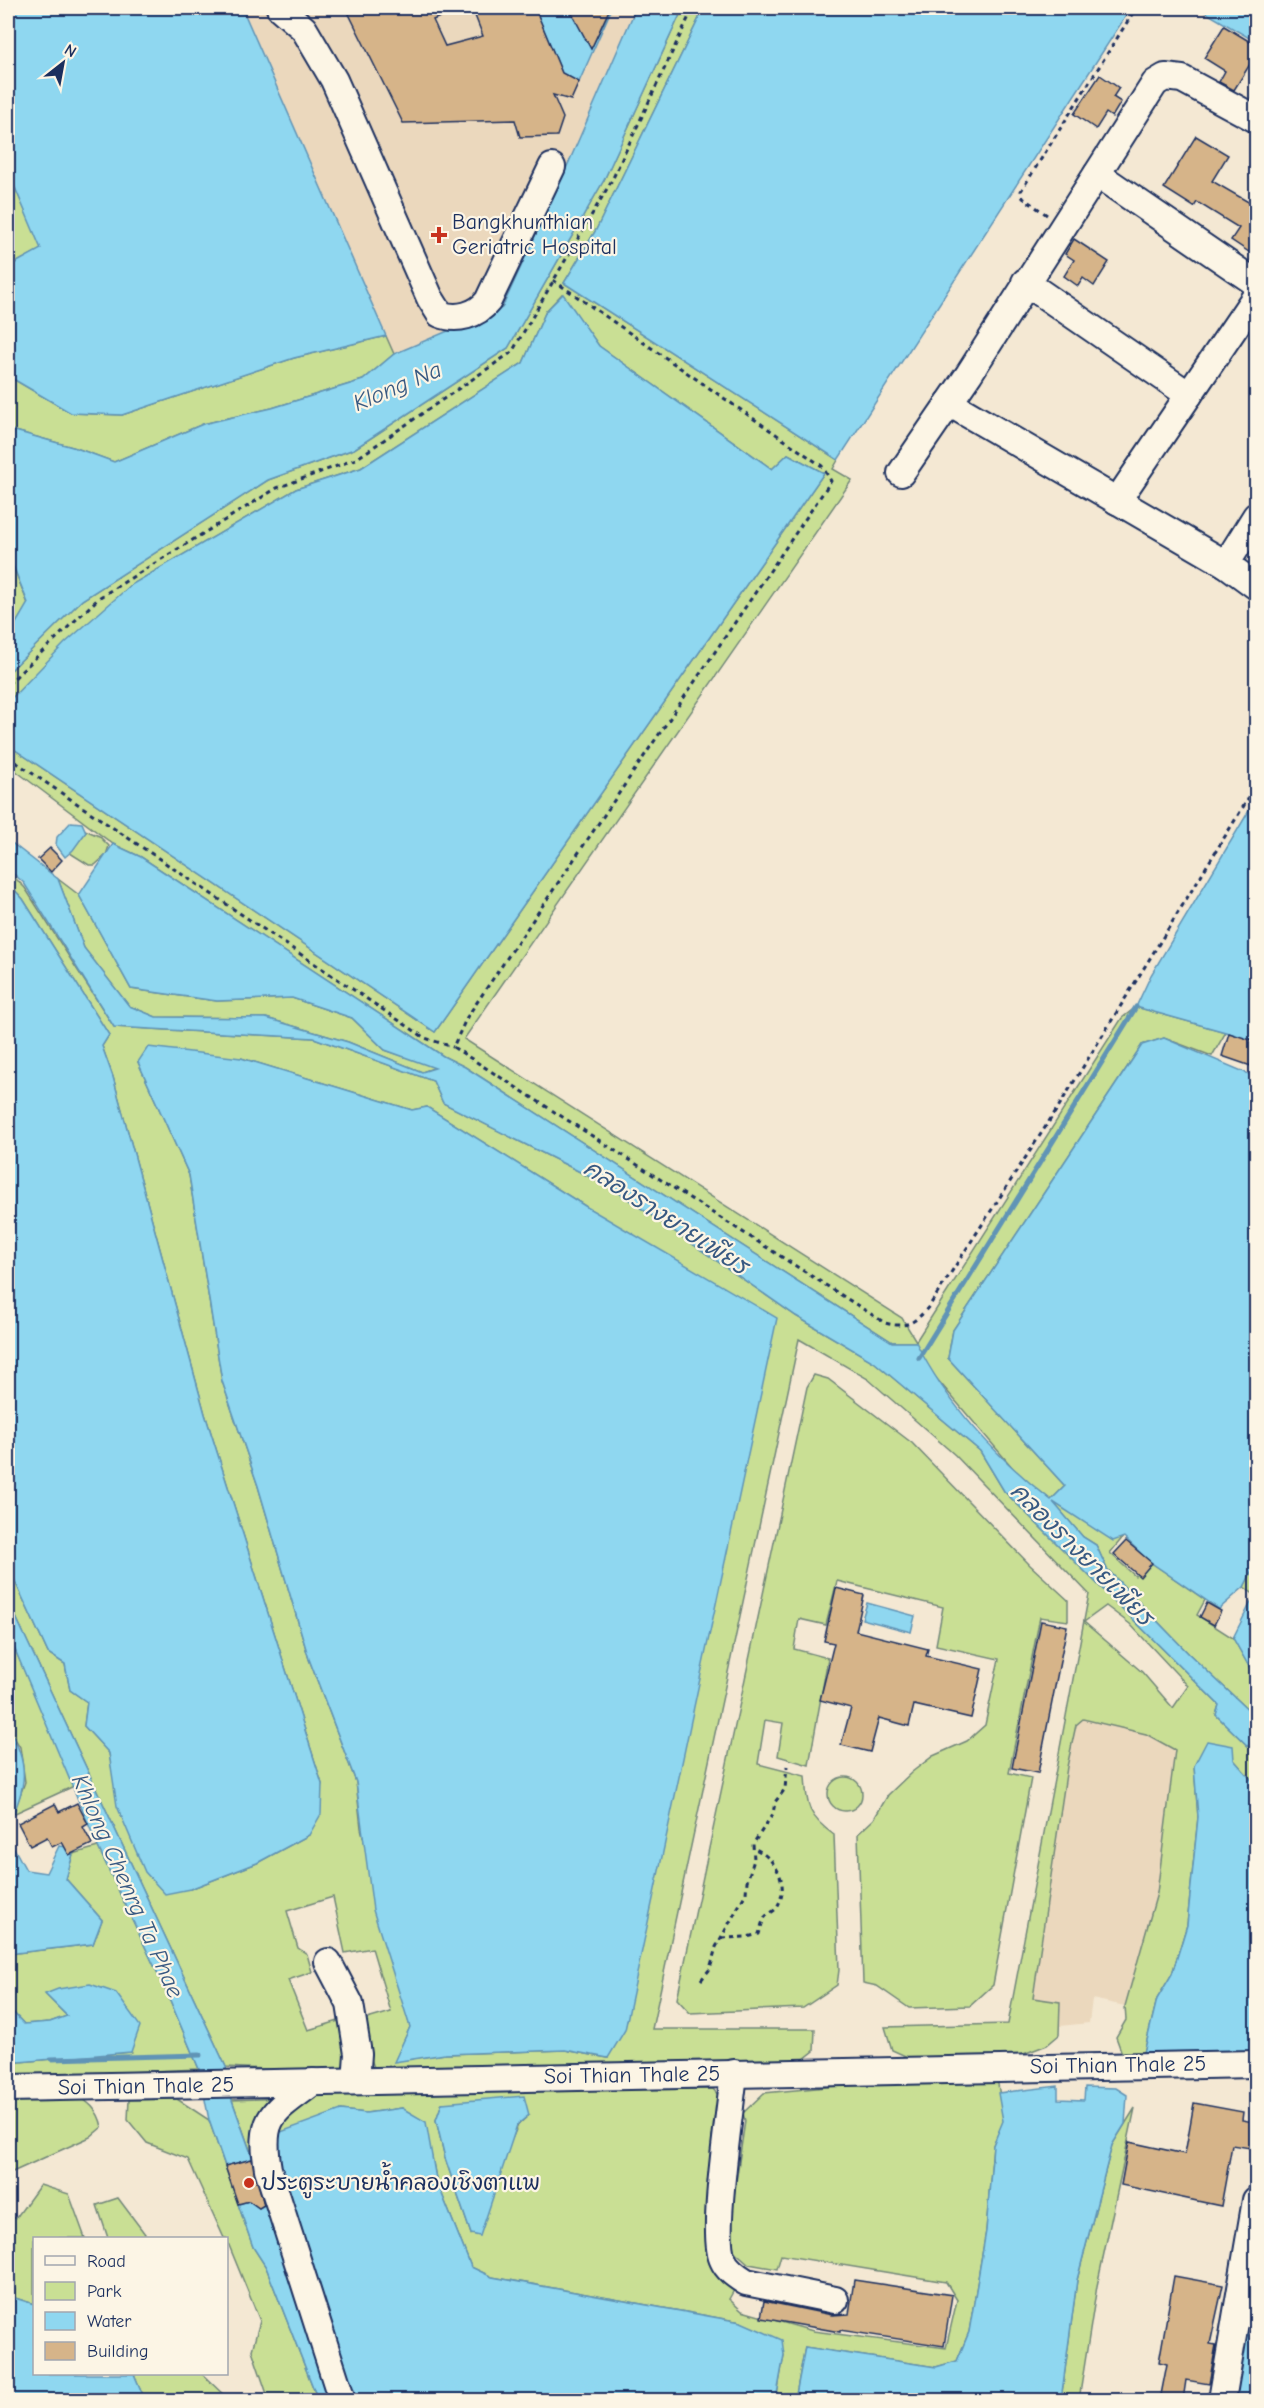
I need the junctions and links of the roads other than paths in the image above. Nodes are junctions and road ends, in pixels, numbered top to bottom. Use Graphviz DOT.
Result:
graph roads {
  1 [pos="280,8"];
  2 [pos="1257,119"];
  3 [pos="552,168"];
  4 [pos="1097,174"];
  5 [pos="1025,282"];
  6 [pos="1257,283"];
  7 [pos="1257,296"];
  8 [pos="1189,395"];
  9 [pos="949,403"];
  10 [pos="901,473"];
  11 [pos="1116,501"];
  12 [pos="1257,516"];
  13 [pos="1226,564"];
  14 [pos="1257,586"];
  15 [pos="328,1962"];
  16 [pos="1257,2064"];
  17 [pos="734,2073"];
  18 [pos="356,2081"];
  19 [pos="313,2082"];
  20 [pos="8,2088"];
  21 [pos="1257,2200"];
  22 [pos="835,2300"];
  23 [pos="342,2400"];
  24 [pos="1222,2400"];
  1 -- 3 [label="street"];
  2 -- 4 [label="street"];
  4 -- 5 [label="street"];
  4 -- 6 [label="street"];
  5 -- 8 [label="street"];
  5 -- 9 [label="street"];
  7 -- 8 [label="street"];
  8 -- 11 [label="street"];
  9 -- 10 [label="street"];
  9 -- 11 [label="street"];
  11 -- 13 [label="street"];
  12 -- 13 [label="street"];
  13 -- 14 [label="street"];
  15 -- 18 [label="street"];
  16 -- 17 [label="street, Soi Thian Thale 25"];
  17 -- 18 [label="street, Soi Thian Thale 25"];
  17 -- 22 [label="street"];
  18 -- 19 [label="street, Soi Thian Thale 25"];
  19 -- 20 [label="street, Soi Thian Thale 25"];
  19 -- 23 [label="street"];
  21 -- 24 [label="street"];
}
